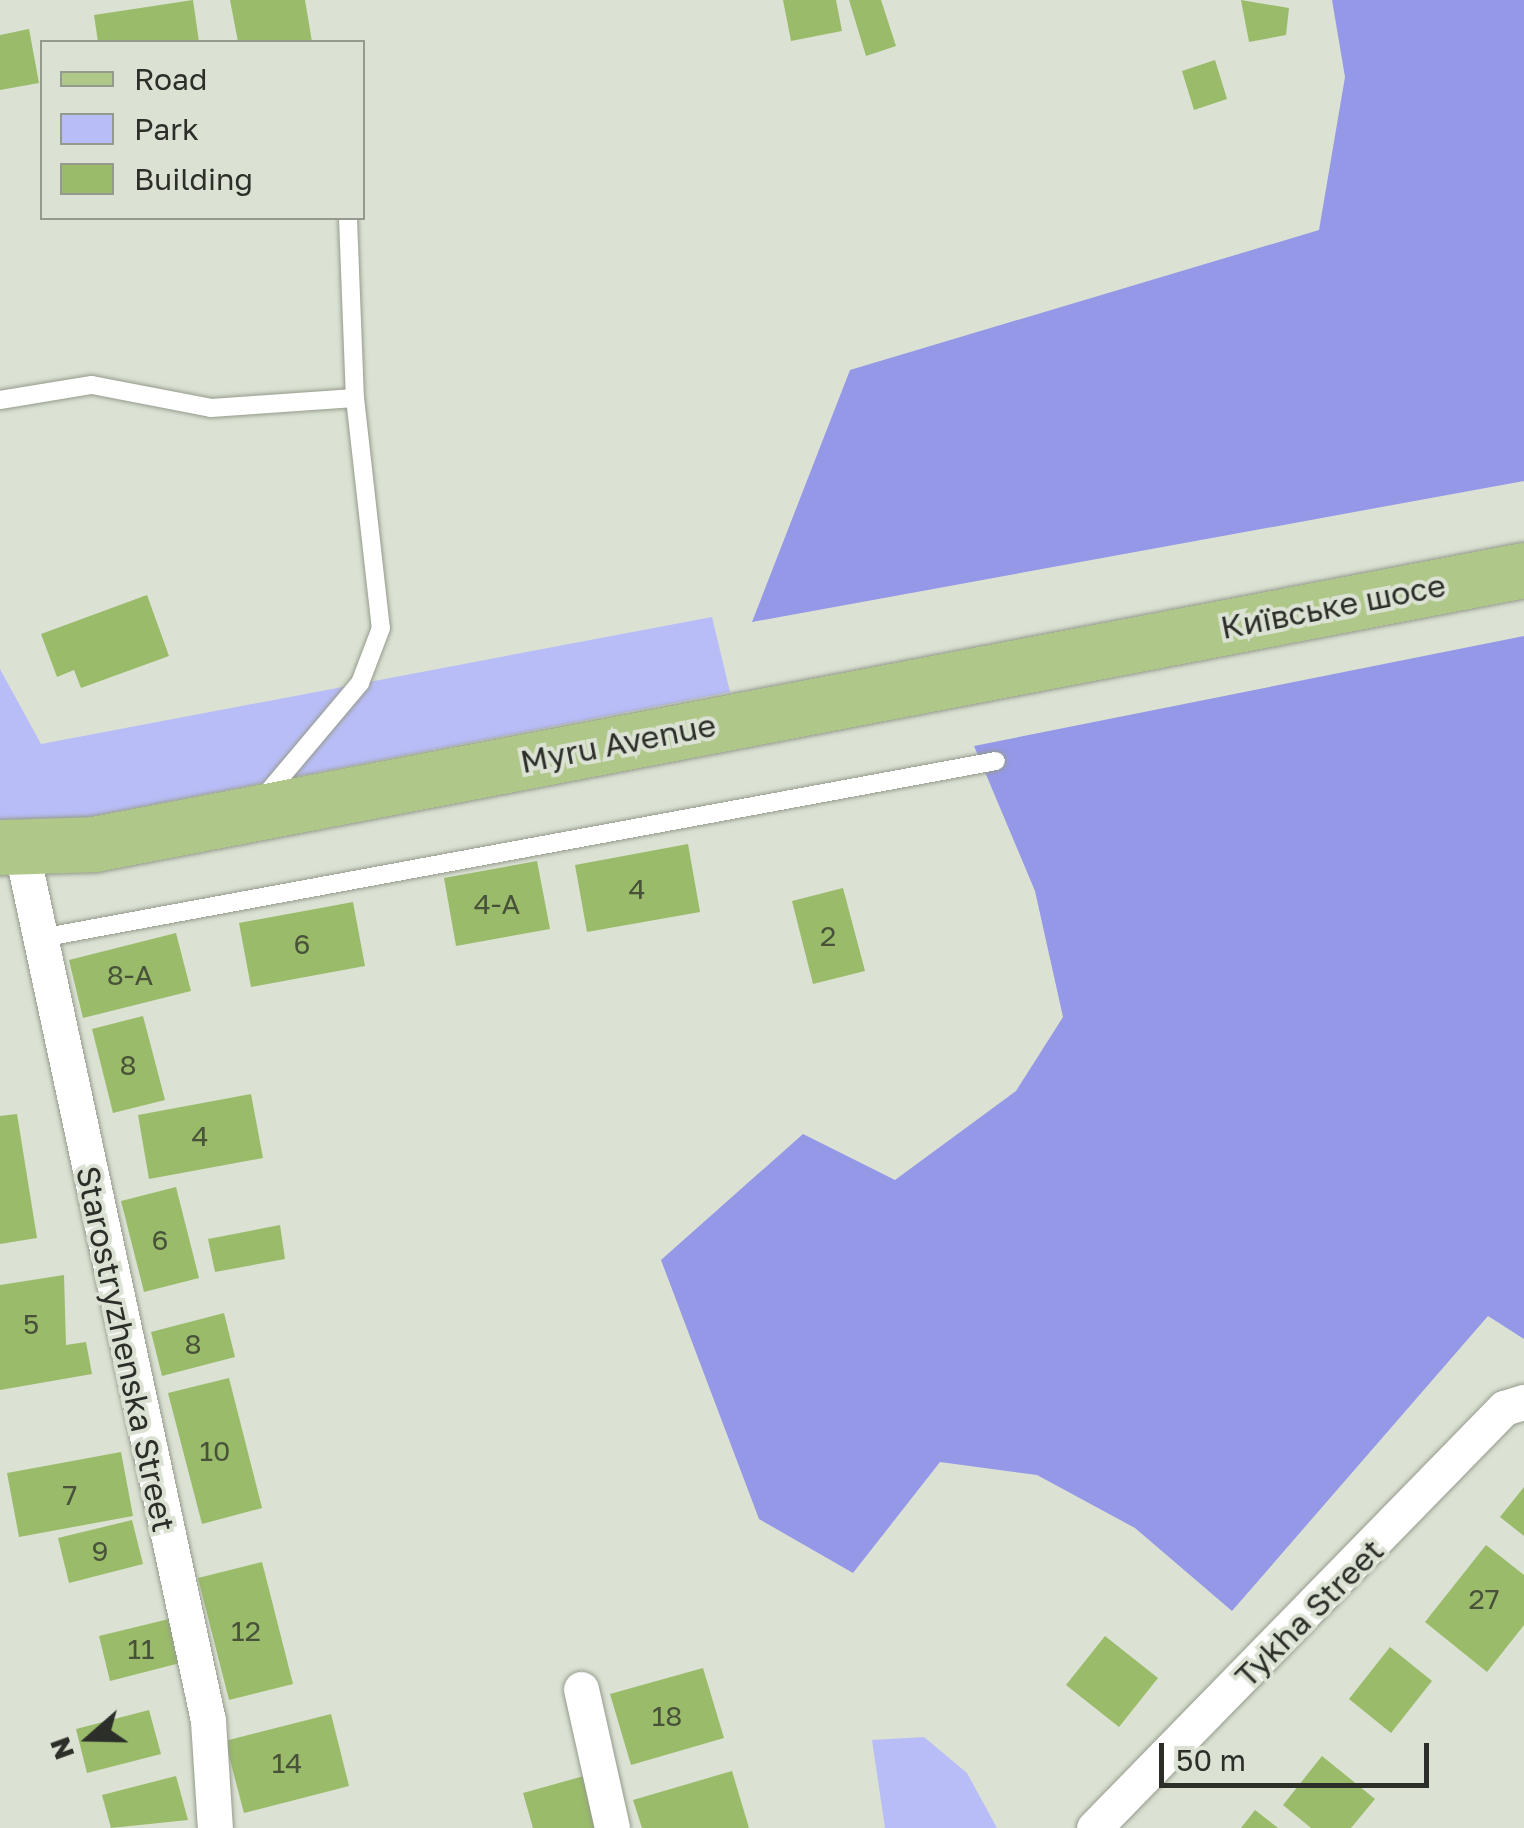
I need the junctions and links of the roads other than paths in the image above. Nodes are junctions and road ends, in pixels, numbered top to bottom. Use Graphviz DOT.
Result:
graph roads {
  1 [pos="348,220"];
  2 [pos="355,398"];
  3 [pos="0,400"];
  4 [pos="1524,570"];
  5 [pos="1143,643"];
  6 [pos="996,761"];
  7 [pos="251,813"];
  8 [pos="9,866"];
  9 [pos="40,938"];
  10 [pos="1524,1402"];
  11 [pos="581,1689"];
  12 [pos="216,1828"];
  13 [pos="612,1828"];
  14 [pos="1094,1828"];
  1 -- 2 [label="lane"];
  2 -- 3 [label="lane"];
  2 -- 7 [label="lane"];
  4 -- 5 [label="main road, Київське шосе"];
  5 -- 7 [label="main road, Myru Avenue"];
  6 -- 9 [label="lane"];
  7 -- 8 [label="main road, Myru Avenue"];
  8 -- 9 [label="street, Starostryzhenska Street"];
  9 -- 12 [label="street, Starostryzhenska Street"];
  10 -- 14 [label="street, Tykha Street"];
  11 -- 13 [label="street"];
}
